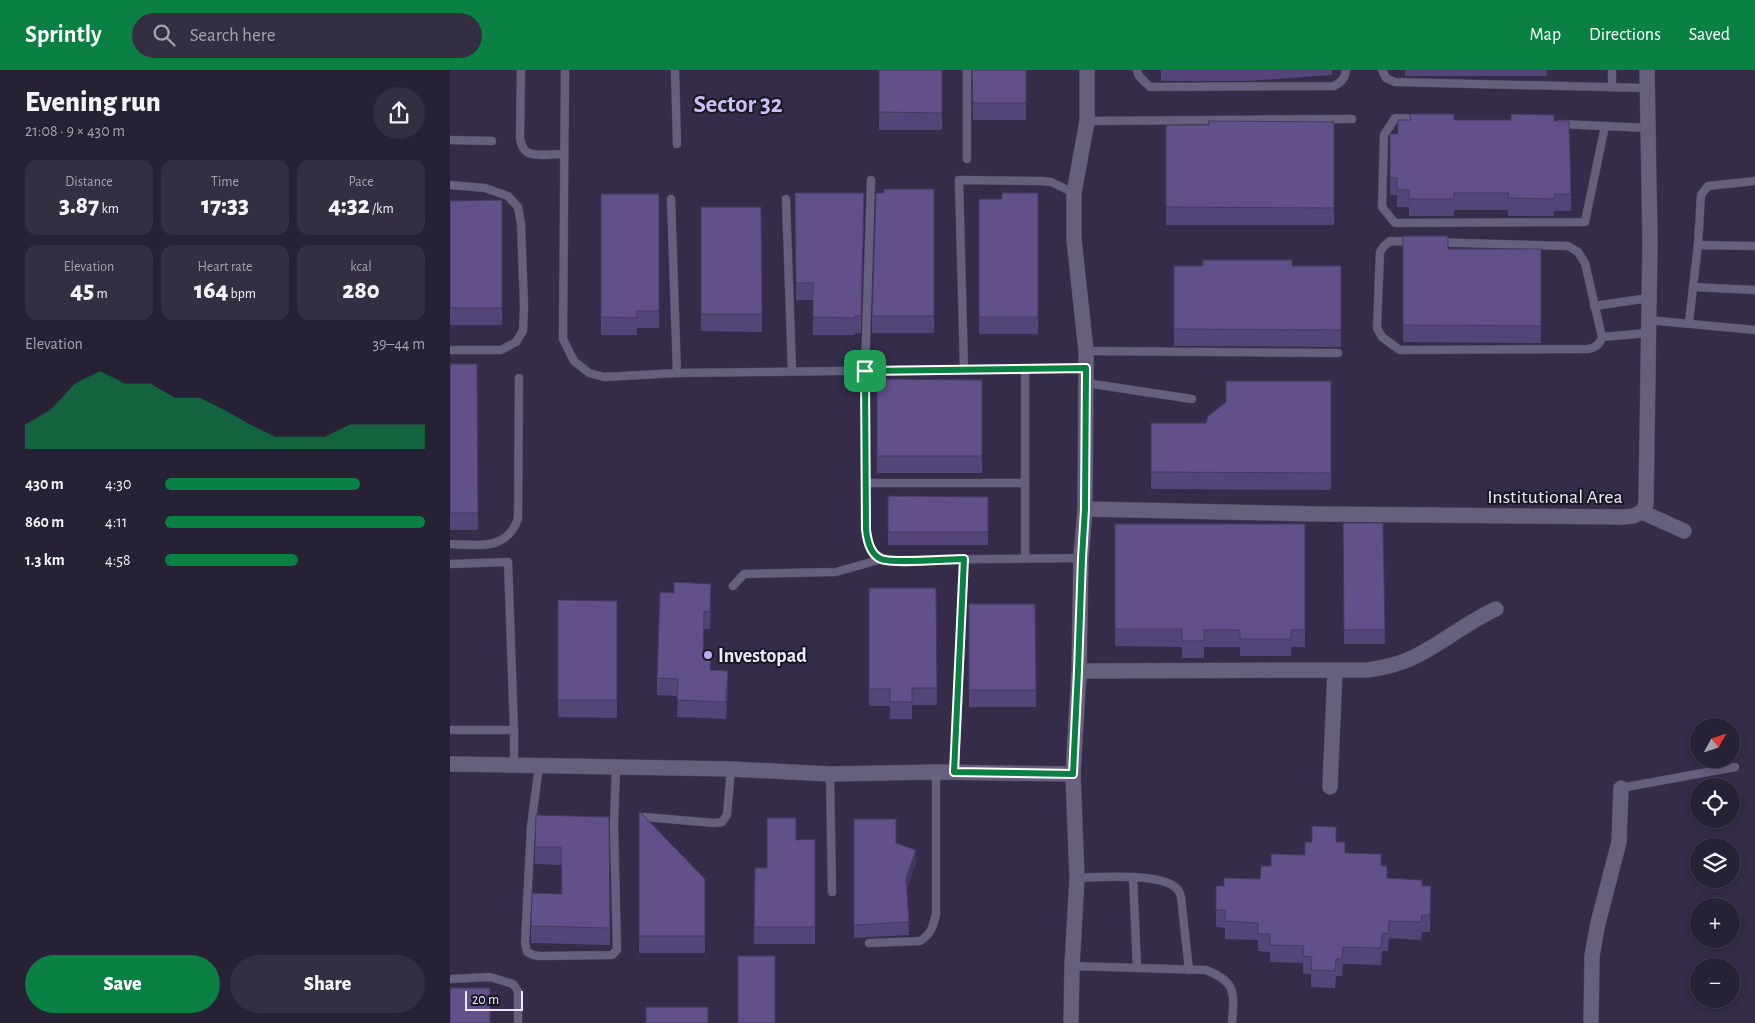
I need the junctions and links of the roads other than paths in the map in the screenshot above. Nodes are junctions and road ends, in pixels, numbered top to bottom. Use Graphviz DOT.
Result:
graph roads {
  1 [pos="521,70"];
  2 [pos="565,70"];
  3 [pos="675,70"];
  4 [pos="967,70"];
  5 [pos="1087,70"];
  6 [pos="1137,70"];
  7 [pos="1346,70"];
  8 [pos="1382,70"];
  9 [pos="1612,70"];
  10 [pos="1647,70"];
  11 [pos="1612,87"];
  12 [pos="1646,88"];
  13 [pos="1352,119"];
  14 [pos="1433,120"];
  15 [pos="1087,121"];
  16 [pos="1548,124"];
  17 [pos="1605,126"];
  18 [pos="1648,128"];
  19 [pos="450,140"];
  20 [pos="492,141"];
  21 [pos="678,144"];
  22 [pos="564,154"];
  23 [pos="967,159"];
  24 [pos="871,180"];
  25 [pos="1755,182"];
  26 [pos="450,185"];
  27 [pos="1074,192"];
  28 [pos="670,199"];
  29 [pos="786,199"];
  30 [pos="1698,245"];
  31 [pos="1755,246"];
  32 [pos="1693,287"];
  33 [pos="1755,290"];
  34 [pos="1648,298"];
  35 [pos="1594,306"];
  36 [pos="1690,323"];
  37 [pos="1648,326"];
  38 [pos="1755,330"];
  39 [pos="1602,337"];
  40 [pos="450,350"];
  41 [pos="1086,351"];
  42 [pos="1338,353"];
  43 [pos="1086,368"];
  44 [pos="964,369"];
  45 [pos="1025,370"];
  46 [pos="792,371"];
  47 [pos="865,371"];
  48 [pos="677,372"];
  49 [pos="519,378"];
  50 [pos="1086,384"];
  51 [pos="1192,399"];
  52 [pos="866,482"];
  53 [pos="1025,483"];
  54 [pos="1085,509"];
  55 [pos="1642,512"];
  56 [pos="1684,531"];
  57 [pos="450,544"];
  58 [pos="1024,558"];
  59 [pos="1082,558"];
  60 [pos="882,559"];
  61 [pos="964,559"];
  62 [pos="450,564"];
  63 [pos="733,586"];
  64 [pos="1496,609"];
  65 [pos="1335,670"];
  66 [pos="1078,671"];
  67 [pos="450,730"];
  68 [pos="514,730"];
  69 [pos="450,764"];
  70 [pos="514,765"];
  71 [pos="539,766"];
  72 [pos="616,767"];
  73 [pos="1731,768"];
  74 [pos="731,769"];
  75 [pos="936,772"];
  76 [pos="954,772"];
  77 [pos="830,774"];
  78 [pos="1073,774"];
  79 [pos="1330,787"];
  80 [pos="1621,788"];
  81 [pos="644,817"];
  82 [pos="532,820"];
  83 [pos="541,820"];
  84 [pos="605,820"];
  85 [pos="614,820"];
  86 [pos="1133,877"];
  87 [pos="1077,878"];
  88 [pos="832,892"];
  89 [pos="870,943"];
  90 [pos="1072,966"];
  91 [pos="1137,968"];
  92 [pos="1189,970"];
  93 [pos="450,979"];
  94 [pos="518,1023"];
  95 [pos="1071,1023"];
  96 [pos="1232,1023"];
  97 [pos="1591,1023"];
  1 -- 22 [label="lane"];
  2 -- 22 [label="lane"];
  3 -- 21 [label="lane"];
  4 -- 23 [label="lane"];
  5 -- 15 [label="street"];
  6 -- 7 [label="lane"];
  8 -- 11 [label="lane"];
  9 -- 11 [label="lane"];
  10 -- 12 [label="street, Institutional Area"];
  11 -- 12 [label="lane"];
  12 -- 18 [label="street, Institutional Area"];
  13 -- 15 [label="lane"];
  14 -- 17 [label="lane"];
  15 -- 27 [label="street"];
  16 -- 17 [label="lane"];
  17 -- 18 [label="lane"];
  18 -- 34 [label="street, Institutional Area"];
  19 -- 20 [label="lane"];
  22 -- 48 [label="lane"];
  24 -- 47 [label="lane"];
  25 -- 30 [label="lane"];
  26 -- 40 [label="lane"];
  27 -- 41 [label="street"];
  27 -- 44 [label="lane"];
  28 -- 48 [label="lane"];
  29 -- 46 [label="lane"];
  30 -- 31 [label="lane"];
  30 -- 32 [label="lane"];
  32 -- 33 [label="lane"];
  32 -- 36 [label="lane"];
  34 -- 35 [label="lane"];
  34 -- 37 [label="street, Institutional Area"];
  35 -- 39 [label="lane"];
  35 -- 39 [label="lane"];
  36 -- 37 [label="lane"];
  36 -- 38 [label="lane"];
  37 -- 39 [label="lane"];
  37 -- 55 [label="street, Institutional Area"];
  41 -- 42 [label="lane"];
  41 -- 43 [label="street"];
  43 -- 45 [label="lane"];
  43 -- 50 [label="street"];
  44 -- 45 [label="lane"];
  44 -- 47 [label="lane"];
  45 -- 53 [label="lane"];
  46 -- 47 [label="lane"];
  46 -- 48 [label="lane"];
  47 -- 52 [label="lane"];
  49 -- 57 [label="lane"];
  50 -- 51 [label="lane"];
  50 -- 54 [label="street"];
  52 -- 53 [label="lane"];
  52 -- 60 [label="lane"];
  53 -- 58 [label="lane"];
  54 -- 55 [label="street, Institutional Area"];
  54 -- 59 [label="street"];
  55 -- 56 [label="street"];
  58 -- 59 [label="lane"];
  58 -- 61 [label="lane"];
  59 -- 66 [label="street"];
  60 -- 61 [label="lane"];
  60 -- 63 [label="lane"];
  61 -- 76 [label="lane"];
  62 -- 68 [label="lane"];
  64 -- 65 [label="street"];
  65 -- 66 [label="street"];
  65 -- 79 [label="street"];
  66 -- 78 [label="street"];
  67 -- 68 [label="lane"];
  68 -- 70 [label="lane"];
  69 -- 70 [label="street"];
  70 -- 71 [label="street"];
  71 -- 72 [label="street"];
  71 -- 82 [label="lane"];
  72 -- 74 [label="street"];
  72 -- 85 [label="lane"];
  73 -- 80 [label="lane"];
  74 -- 77 [label="street"];
  74 -- 81 [label="lane"];
  75 -- 76 [label="street"];
  75 -- 77 [label="street"];
  75 -- 89 [label="lane"];
  76 -- 78 [label="street"];
  77 -- 88 [label="lane"];
  78 -- 87 [label="street"];
  80 -- 97 [label="street"];
  82 -- 83 [label="lane"];
  82 -- 85 [label="lane"];
  84 -- 85 [label="lane"];
  86 -- 87 [label="lane"];
  86 -- 91 [label="lane"];
  86 -- 92 [label="lane"];
  87 -- 90 [label="street"];
  90 -- 91 [label="lane"];
  90 -- 95 [label="street"];
  91 -- 92 [label="lane"];
  92 -- 96 [label="lane"];
  93 -- 94 [label="lane"];
}
